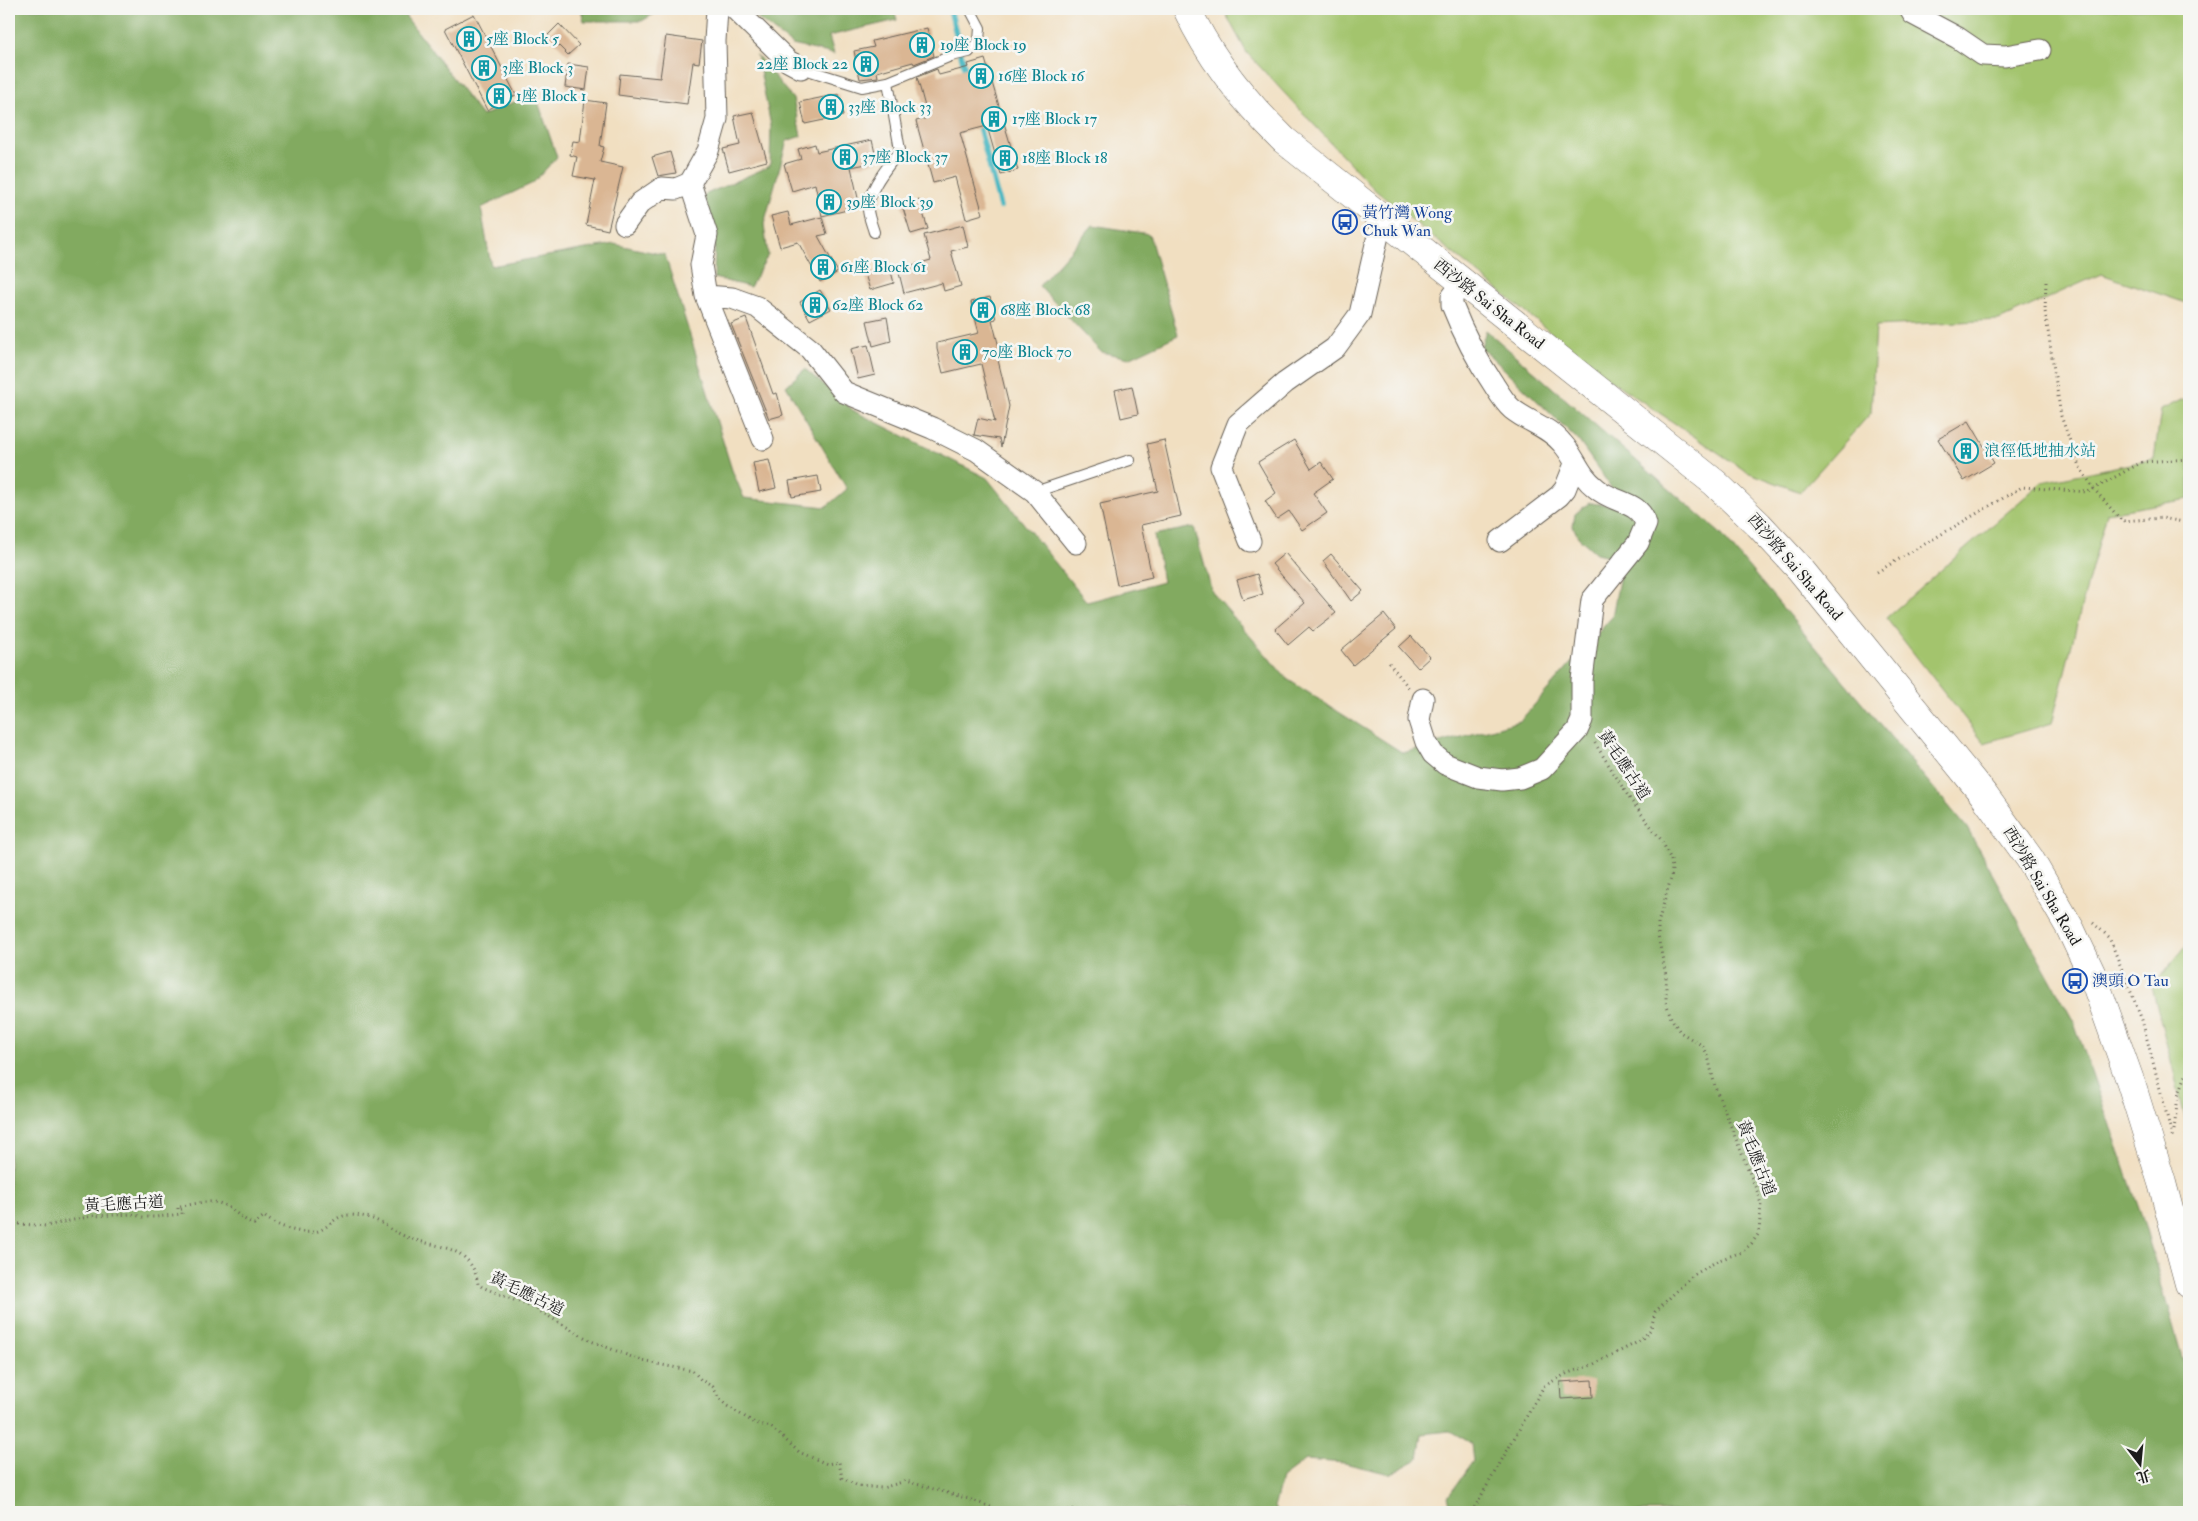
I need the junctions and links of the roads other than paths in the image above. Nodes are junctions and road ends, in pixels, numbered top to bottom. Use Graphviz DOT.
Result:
graph roads {
  1 [pos="717,9"];
  2 [pos="735,9"];
  3 [pos="970,9"];
  4 [pos="1187,9"];
  5 [pos="1910,9"];
  6 [pos="2040,50"];
  7 [pos="801,68"];
  8 [pos="888,82"];
  9 [pos="690,183"];
  10 [pos="1382,218"];
  11 [pos="625,224"];
  12 [pos="874,232"];
  13 [pos="1462,284"];
  14 [pos="706,296"];
  15 [pos="763,439"];
  16 [pos="1130,460"];
  17 [pos="1575,464"];
  18 [pos="1035,492"];
  19 [pos="1250,541"];
  20 [pos="1500,541"];
  21 [pos="1076,543"];
  22 [pos="1416,693"];
  23 [pos="2189,1284"];
  1 -- 9 [label="street"];
  2 -- 7 [label="street"];
  3 -- 8 [label="lane"];
  4 -- 10 [label="main road, 西沙路 Sai Sha Road"];
  5 -- 6 [label="street"];
  7 -- 8 [label="lane"];
  8 -- 12 [label="lane"];
  9 -- 11 [label="street"];
  9 -- 14 [label="street"];
  10 -- 13 [label="main road, 西沙路 Sai Sha Road"];
  10 -- 19 [label="street"];
  13 -- 17 [label="street"];
  13 -- 23 [label="main road, 西沙路 Sai Sha Road"];
  14 -- 15 [label="street"];
  14 -- 18 [label="street"];
  16 -- 18 [label="lane"];
  17 -- 20 [label="street"];
  17 -- 22 [label="street"];
  18 -- 21 [label="street"];
}
